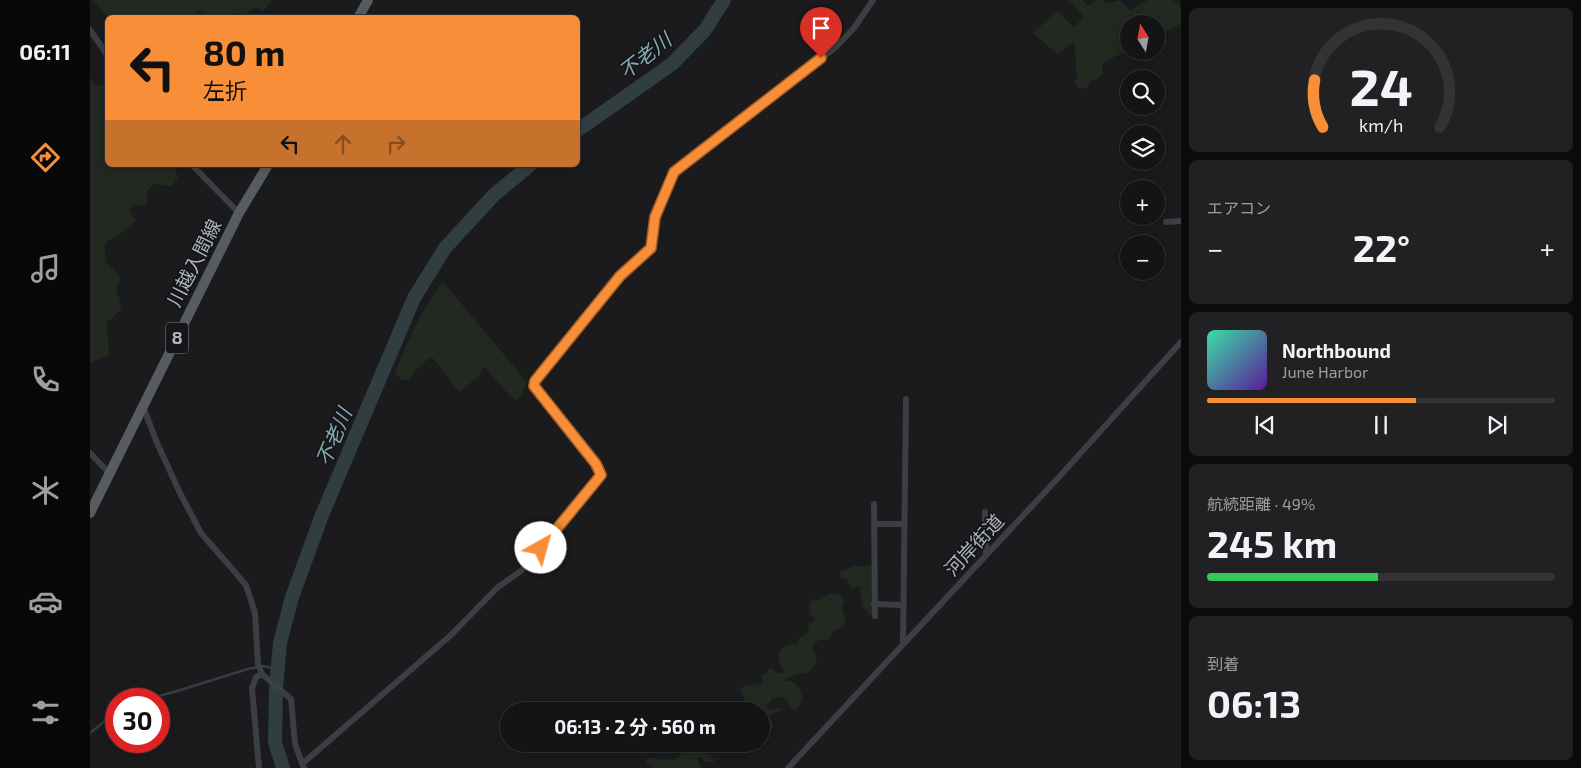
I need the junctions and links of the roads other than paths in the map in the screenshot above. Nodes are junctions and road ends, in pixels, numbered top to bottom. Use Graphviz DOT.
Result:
graph roads {
  1 [pos="368,0"];
  2 [pos="873,0"];
  3 [pos="360,15"];
  4 [pos="90,30"];
  5 [pos="105,52"];
  6 [pos="194,167"];
  7 [pos="267,167"];
  8 [pos="239,213"];
  9 [pos="1181,221"];
  10 [pos="1166,222"];
  11 [pos="1181,342"];
  12 [pos="906,399"];
  13 [pos="143,405"];
  14 [pos="90,453"];
  15 [pos="109,473"];
  16 [pos="874,504"];
  17 [pos="90,510"];
  18 [pos="985,512"];
  19 [pos="874,524"];
  20 [pos="904,524"];
  21 [pos="986,554"];
  22 [pos="874,604"];
  23 [pos="902,605"];
  24 [pos="875,616"];
  25 [pos="903,644"];
  26 [pos="262,674"];
  27 [pos="303,766"];
  28 [pos="259,768"];
  29 [pos="788,768"];
  1 -- 3 [label="main road"];
  2 -- 27 [label="street"];
  4 -- 5 [label="street"];
  6 -- 8 [label="street"];
  7 -- 8 [label="main road, 川越入間線 / 8"];
  8 -- 13 [label="main road, 川越入間線 / 8"];
  9 -- 10 [label="street"];
  11 -- 21 [label="street, 河岸街道"];
  12 -- 20 [label="street"];
  13 -- 15 [label="main road, 川越入間線 / 8"];
  13 -- 26 [label="street"];
  14 -- 15 [label="street"];
  15 -- 17 [label="main road, 川越入間線 / 8"];
  16 -- 19 [label="street"];
  18 -- 21 [label="street"];
  19 -- 20 [label="street"];
  19 -- 22 [label="street"];
  20 -- 23 [label="street"];
  21 -- 25 [label="street, 河岸街道"];
  22 -- 23 [label="street"];
  22 -- 24 [label="street"];
  23 -- 25 [label="street"];
  25 -- 29 [label="street, 河岸街道"];
  26 -- 27 [label="street"];
  26 -- 28 [label="street"];
}
